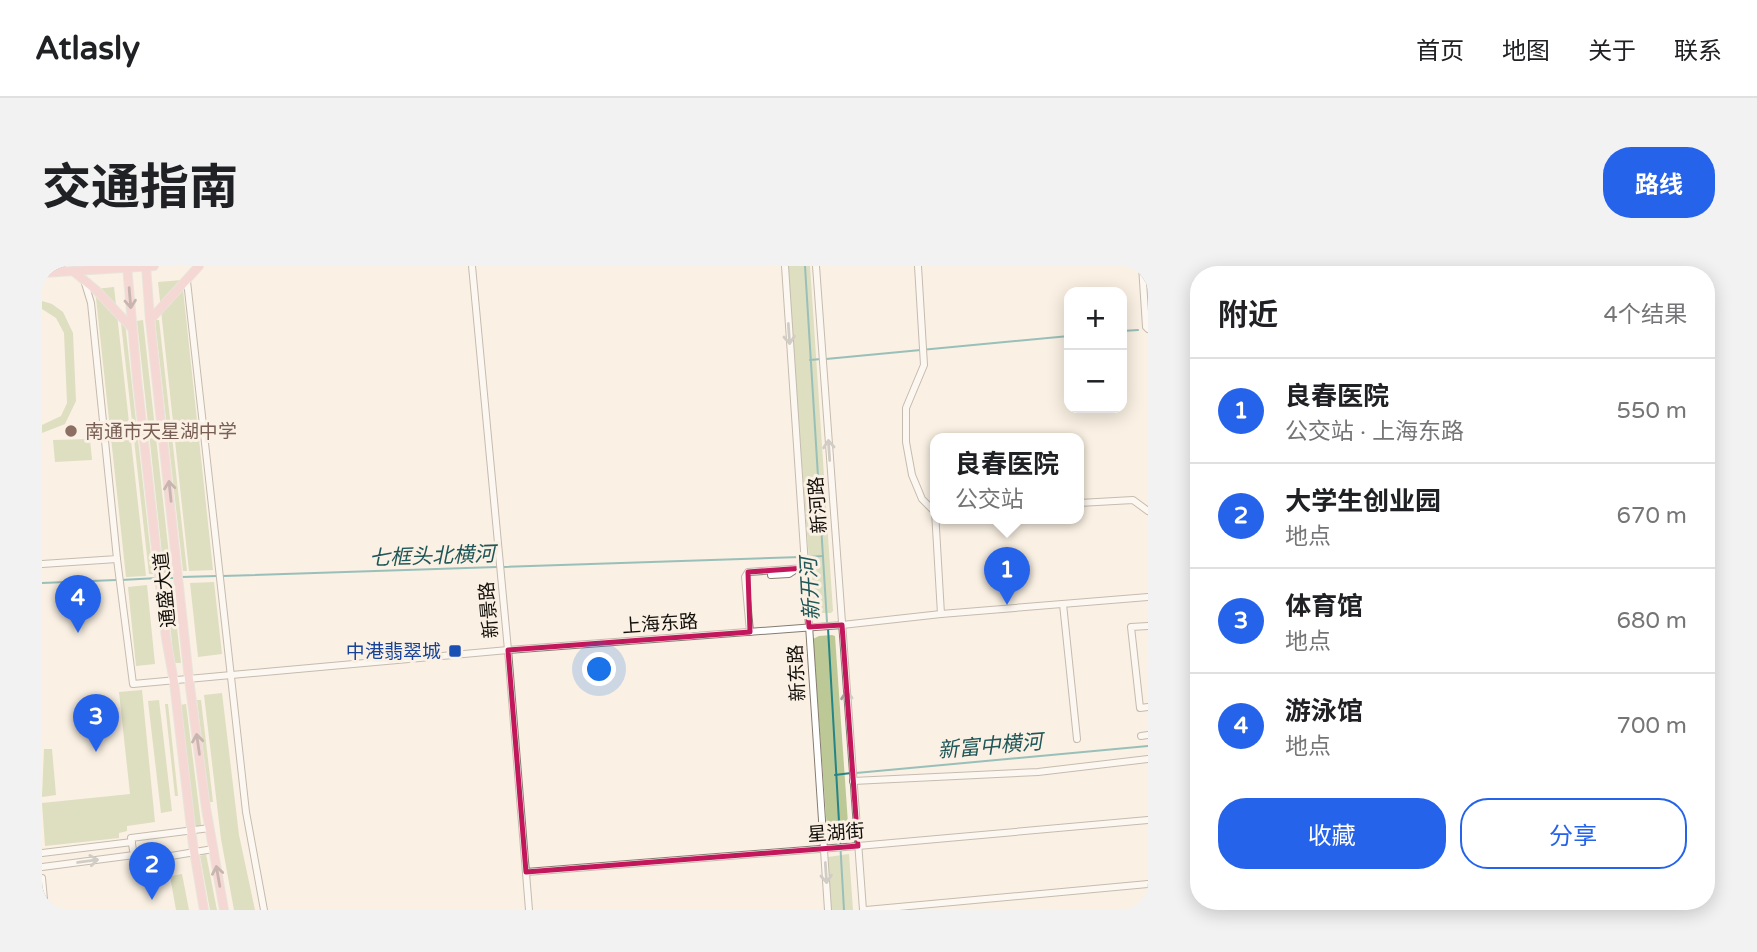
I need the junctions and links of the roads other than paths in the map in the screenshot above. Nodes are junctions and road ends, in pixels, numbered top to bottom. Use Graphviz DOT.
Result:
graph roads {
  1 [pos="61,266"];
  2 [pos="146,266"];
  3 [pos="154,266"];
  4 [pos="199,266"];
  5 [pos="472,266"];
  6 [pos="785,266"];
  7 [pos="816,266"];
  8 [pos="918,266"];
  9 [pos="1142,266"];
  10 [pos="42,267"];
  11 [pos="127,267"];
  12 [pos="73,271"];
  13 [pos="42,273"];
  14 [pos="83,278"];
  15 [pos="187,281"];
  16 [pos="173,296"];
  17 [pos="108,301"];
  18 [pos="92,303"];
  19 [pos="189,303"];
  20 [pos="150,325"];
  21 [pos="132,326"];
  22 [pos="1148,329"];
  23 [pos="1084,503"];
  24 [pos="930,507"];
  25 [pos="1148,511"];
  26 [pos="935,524"];
  27 [pos="117,560"];
  28 [pos="42,565"];
  29 [pos="805,566"];
  30 [pos="796,569"];
  31 [pos="771,575"];
  32 [pos="1148,597"];
  33 [pos="1063,604"];
  34 [pos="941,614"];
  35 [pos="842,625"];
  36 [pos="1148,626"];
  37 [pos="809,627"];
  38 [pos="750,632"];
  39 [pos="508,650"];
  40 [pos="231,676"];
  41 [pos="189,679"];
  42 [pos="174,682"];
  43 [pos="1148,708"];
  44 [pos="1077,739"];
  45 [pos="1148,759"];
  46 [pos="853,776"];
  47 [pos="1148,820"];
  48 [pos="209,828"];
  49 [pos="191,830"];
  50 [pos="132,842"];
  51 [pos="858,846"];
  52 [pos="828,848"];
  53 [pos="213,849"];
  54 [pos="194,852"];
  55 [pos="42,853"];
  56 [pos="134,855"];
  57 [pos="42,867"];
  58 [pos="526,872"];
  59 [pos="42,878"];
  60 [pos="1148,884"];
  61 [pos="46,910"];
  62 [pos="204,910"];
  63 [pos="224,910"];
  64 [pos="264,910"];
  65 [pos="529,910"];
  66 [pos="828,910"];
  67 [pos="864,910"];
  1 -- 10 [label="main road"];
  2 -- 3 [label="main road"];
  2 -- 11 [label="main road"];
  2 -- 20 [label="main road, 通盛大道"];
  4 -- 15 [label="main road"];
  5 -- 39 [label="street, 新景路"];
  6 -- 29 [label="street, 新东路, one-way"];
  35 -- 7 [label="street, 新河路, one-way"];
  8 -- 24 [label="street"];
  9 -- 22 [label="street"];
  11 -- 12 [label="main road"];
  11 -- 21 [label="main road, 通盛大道, one-way"];
  12 -- 13 [label="main road"];
  12 -- 14 [label="main road"];
  14 -- 17 [label="main road"];
  14 -- 18 [label="street"];
  15 -- 16 [label="main road"];
  15 -- 19 [label="street"];
  16 -- 19 [label="street"];
  16 -- 20 [label="main road"];
  17 -- 18 [label="street"];
  17 -- 21 [label="main road"];
  18 -- 27 [label="street"];
  19 -- 40 [label="street"];
  20 -- 21 [label="main road"];
  41 -- 20 [label="main road, 通盛大道, one-way"];
  21 -- 42 [label="main road, 通盛大道"];
  23 -- 25 [label="street"];
  26 -- 34 [label="street"];
  27 -- 28 [label="street"];
  27 -- 42 [label="street, 上海东路"];
  29 -- 30 [label="street"];
  29 -- 37 [label="street, 新东路"];
  30 -- 31 [label="street"];
  30 -- 38 [label="street"];
  32 -- 33 [label="street, 上海东路"];
  33 -- 34 [label="street, 上海东路"];
  33 -- 44 [label="street"];
  34 -- 35 [label="street, 上海东路"];
  35 -- 37 [label="street, 上海东路"];
  46 -- 35 [label="street, 新河路, one-way"];
  36 -- 43 [label="street"];
  37 -- 38 [label="street, 上海东路"];
  37 -- 52 [label="street, 新东路"];
  38 -- 39 [label="street, 上海东路"];
  39 -- 40 [label="street, 上海东路"];
  39 -- 58 [label="street, 新景路"];
  40 -- 41 [label="street, 上海东路"];
  40 -- 64 [label="street"];
  41 -- 42 [label="street, 上海东路"];
  48 -- 41 [label="main road, 通盛大道, one-way"];
  42 -- 49 [label="main road, 通盛大道"];
  45 -- 46 [label="street"];
  46 -- 51 [label="street, 新河路"];
  47 -- 51 [label="street, 星湖街"];
  48 -- 49 [label="street"];
  48 -- 53 [label="main road, 通盛大道"];
  49 -- 50 [label="street"];
  49 -- 54 [label="main road, 通盛大道"];
  50 -- 55 [label="street"];
  50 -- 56 [label="street"];
  51 -- 52 [label="street, 星湖街"];
  51 -- 67 [label="street, 新河路"];
  52 -- 58 [label="street, 星湖街"];
  52 -- 66 [label="street, 新东路, one-way"];
  53 -- 54 [label="street"];
  63 -- 53 [label="main road, 通盛大道, one-way"];
  54 -- 56 [label="street"];
  54 -- 62 [label="main road, 通盛大道"];
  57 -- 56 [label="street, one-way"];
  58 -- 65 [label="street, 新景路"];
  59 -- 61 [label="street"];
  60 -- 67 [label="street"];
}
